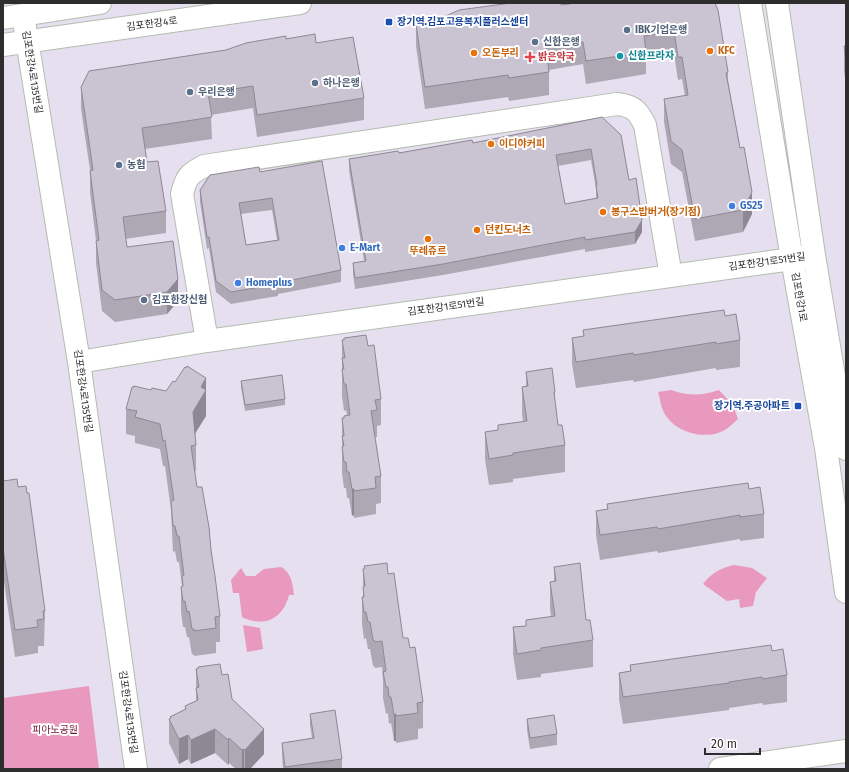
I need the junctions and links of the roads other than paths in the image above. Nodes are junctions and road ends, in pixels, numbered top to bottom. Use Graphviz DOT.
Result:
graph roads {
  1 [pos="100,3"];
  2 [pos="300,3"];
  3 [pos="750,3"];
  4 [pos="777,3"];
  5 [pos="13,16"];
  6 [pos="27,41"];
  7 [pos="3,45"];
  8 [pos="814,255"];
  9 [pos="792,259"];
  10 [pos="671,276"];
  11 [pos="207,341"];
  12 [pos="79,362"];
  13 [pos="846,449"];
  14 [pos="846,592"];
  15 [pos="846,751"];
  16 [pos="136,769"];
  17 [pos="720,769"];
  1 -- 5 [label="street"];
  2 -- 6 [label="street, 김포한강4로"];
  3 -- 9 [label="street, 김포한강1로"];
  4 -- 8 [label="street"];
  5 -- 6 [label="street, 김포한강4로135번길"];
  6 -- 7 [label="street, 김포한강4로"];
  6 -- 12 [label="street, 김포한강4로135번길"];
  8 -- 9 [label="street, 김포한강1로51번길"];
  8 -- 13 [label="street"];
  9 -- 10 [label="street, 김포한강1로51번길"];
  9 -- 14 [label="street, 김포한강1로"];
  10 -- 11 [label="street, 김포한강1로51번길"];
  10 -- 11 [label="street"];
  11 -- 12 [label="street, 김포한강1로51번길"];
  12 -- 16 [label="street, 김포한강4로135번길"];
  15 -- 17 [label="street"];
}
